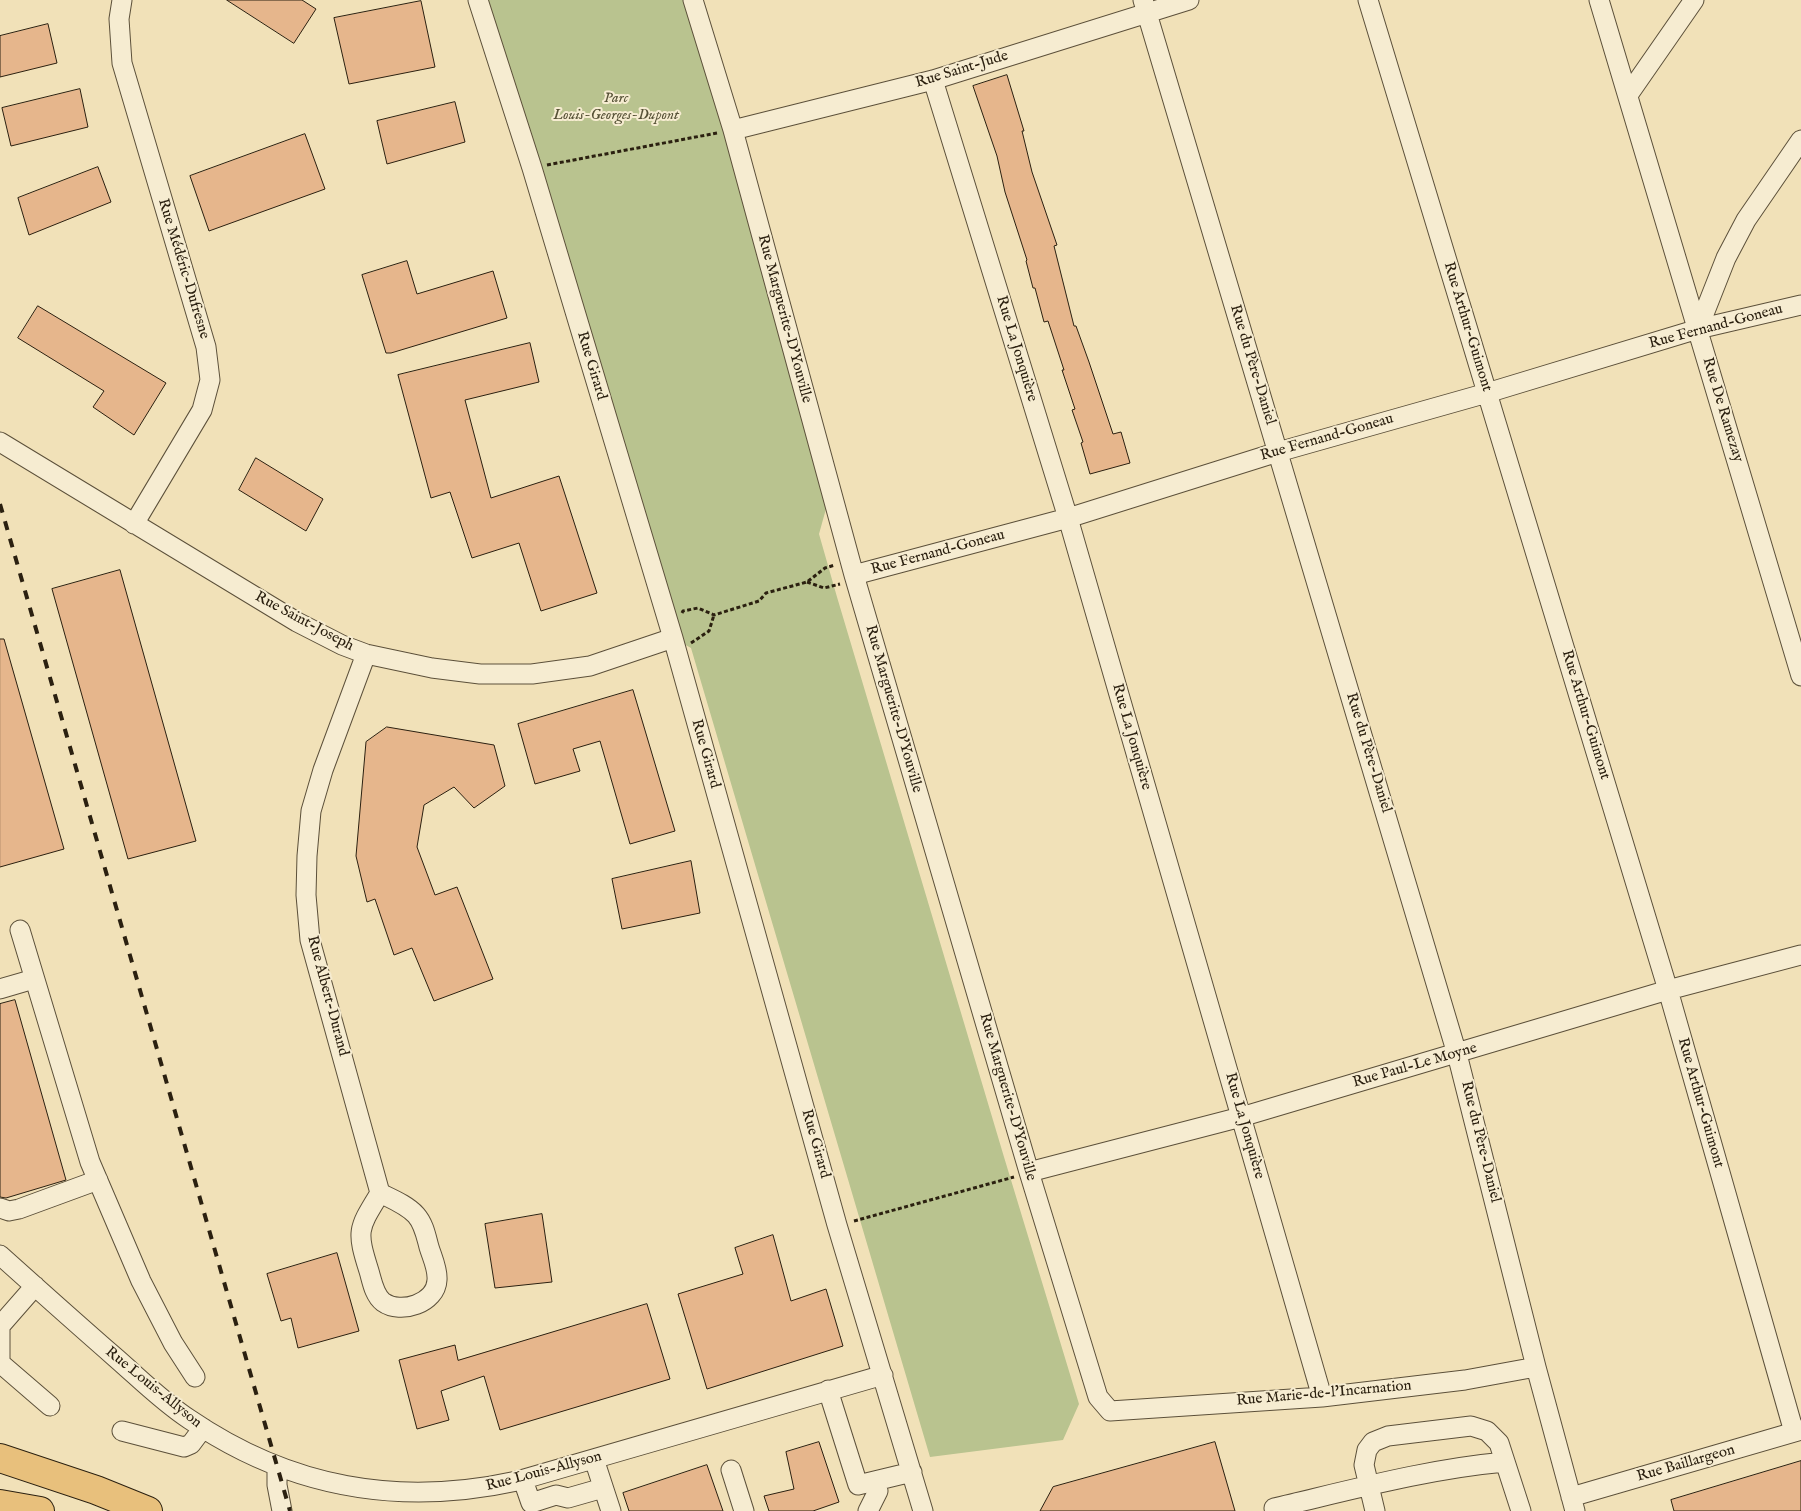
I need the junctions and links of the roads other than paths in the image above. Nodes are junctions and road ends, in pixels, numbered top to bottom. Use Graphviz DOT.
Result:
graph roads {
  1 [pos="122,0"];
  2 [pos="478,0"];
  3 [pos="692,0"];
  4 [pos="1188,0"];
  5 [pos="1368,0"];
  6 [pos="1599,0"];
  7 [pos="1694,0"];
  8 [pos="1145,6"];
  9 [pos="933,80"];
  10 [pos="1628,95"];
  11 [pos="733,130"];
  12 [pos="1801,140"];
  13 [pos="1801,305"];
  14 [pos="1698,329"];
  15 [pos="1487,393"];
  16 [pos="0,442"];
  17 [pos="1278,452"];
  18 [pos="1068,518"];
  19 [pos="134,524"];
  20 [pos="854,575"];
  21 [pos="673,638"];
  22 [pos="366,654"];
  23 [pos="1801,676"];
  24 [pos="20,930"];
  25 [pos="1801,955"];
  26 [pos="34,979"];
  27 [pos="0,989"];
  28 [pos="1668,990"];
  29 [pos="1457,1054"];
  30 [pos="1240,1117"];
  31 [pos="1029,1172"];
  32 [pos="98,1180"];
  33 [pos="380,1193"];
  34 [pos="0,1208"];
  35 [pos="0,1255"];
  36 [pos="35,1286"];
  37 [pos="0,1326"];
  38 [pos="1536,1367"];
  39 [pos="883,1375"];
  40 [pos="195,1377"];
  41 [pos="828,1390"];
  42 [pos="1322,1396"];
  43 [pos="50,1406"];
  44 [pos="1110,1411"];
  45 [pos="202,1428"];
  46 [pos="122,1431"];
  47 [pos="1797,1431"];
  48 [pos="0,1458"];
  49 [pos="594,1460"];
  50 [pos="1505,1462"];
  51 [pos="277,1466"];
  52 [pos="731,1470"];
  53 [pos="912,1472"];
  54 [pos="523,1480"];
  55 [pos="875,1482"];
  56 [pos="1369,1486"];
  57 [pos="603,1488"];
  58 [pos="0,1504"];
  59 [pos="1570,1506"];
  60 [pos="1274,1508"];
  61 [pos="40,1511"];
  62 [pos="148,1511"];
  63 [pos="282,1511"];
  64 [pos="611,1511"];
  65 [pos="744,1511"];
  66 [pos="868,1511"];
  67 [pos="923,1511"];
  68 [pos="1375,1511"];
  69 [pos="1522,1511"];
  1 -- 19 [label="street, Rue Médéric-Dufresne"];
  2 -- 21 [label="street, Rue Girard"];
  3 -- 11 [label="street, Rue Marguerite-D'Youville"];
  4 -- 8 [label="street, Rue Saint-Jude"];
  5 -- 15 [label="street, Rue Arthur-Guimont"];
  6 -- 10 [label="street, Rue De Ramezay"];
  7 -- 10 [label="street"];
  8 -- 9 [label="street, Rue Saint-Jude"];
  8 -- 17 [label="street, Rue du Père-Daniel"];
  9 -- 11 [label="street, Rue Saint-Jude"];
  9 -- 18 [label="street, Rue La Jonquière"];
  10 -- 14 [label="street, Rue De Ramezay"];
  11 -- 20 [label="street, Rue Marguerite-D'Youville"];
  12 -- 14 [label="street"];
  13 -- 14 [label="street, Rue Fernand-Goneau"];
  14 -- 15 [label="street, Rue Fernand-Goneau"];
  14 -- 23 [label="street, Rue De Ramezay"];
  15 -- 17 [label="street, Rue Fernand-Goneau"];
  15 -- 28 [label="street, Rue Arthur-Guimont"];
  16 -- 19 [label="street, Rue Saint-Joseph"];
  17 -- 18 [label="street, Rue Fernand-Goneau"];
  17 -- 29 [label="street, Rue du Père-Daniel"];
  18 -- 20 [label="street, Rue Fernand-Goneau"];
  18 -- 30 [label="street, Rue La Jonquière"];
  19 -- 22 [label="street, Rue Saint-Joseph"];
  20 -- 31 [label="street, Rue Marguerite-D'Youville"];
  21 -- 22 [label="street, Rue Saint-Joseph"];
  21 -- 39 [label="street, Rue Girard"];
  22 -- 33 [label="street, Rue Albert-Durand"];
  24 -- 26 [label="street"];
  25 -- 28 [label="street, Rue Paul-Le Moyne"];
  26 -- 27 [label="street"];
  26 -- 32 [label="street"];
  28 -- 29 [label="street, Rue Paul-Le Moyne"];
  28 -- 47 [label="street, Rue Arthur-Guimont"];
  29 -- 30 [label="street, Rue Paul-Le Moyne"];
  29 -- 38 [label="street, Rue du Père-Daniel"];
  30 -- 31 [label="street, Rue Paul-Le Moyne"];
  30 -- 42 [label="street, Rue La Jonquière"];
  31 -- 44 [label="street, Rue Marguerite-D'Youville"];
  32 -- 34 [label="street"];
  32 -- 40 [label="street"];
  33 -- 33 [label="street"];
  35 -- 36 [label="street, Rue Louis-Allyson"];
  36 -- 37 [label="street"];
  36 -- 45 [label="street, Rue Louis-Allyson"];
  37 -- 43 [label="street"];
  38 -- 42 [label="street, Rue Marie-de-l'Incarnation"];
  38 -- 59 [label="street, Rue du Père-Daniel"];
  39 -- 41 [label="street, Rue Louis-Allyson"];
  39 -- 53 [label="street, Rue Girard"];
  41 -- 49 [label="street, Rue Louis-Allyson"];
  41 -- 55 [label="street"];
  42 -- 44 [label="street, Rue Marie-de-l'Incarnation"];
  45 -- 46 [label="street"];
  45 -- 51 [label="street, Rue Louis-Allyson"];
  47 -- 59 [label="street, Rue Baillargeon"];
  48 -- 62 [label="highway"];
  49 -- 54 [label="street, Rue Louis-Allyson"];
  49 -- 57 [label="street"];
  50 -- 56 [label="street"];
  50 -- 56 [label="street"];
  50 -- 69 [label="street"];
  51 -- 54 [label="street, Rue Louis-Allyson"];
  51 -- 63 [label="street"];
  52 -- 65 [label="street"];
  53 -- 55 [label="street"];
  53 -- 67 [label="street, Rue Girard"];
  54 -- 57 [label="street"];
  55 -- 66 [label="street"];
  56 -- 60 [label="street"];
  56 -- 68 [label="street"];
  57 -- 64 [label="street"];
  58 -- 61 [label="highway"];
}
